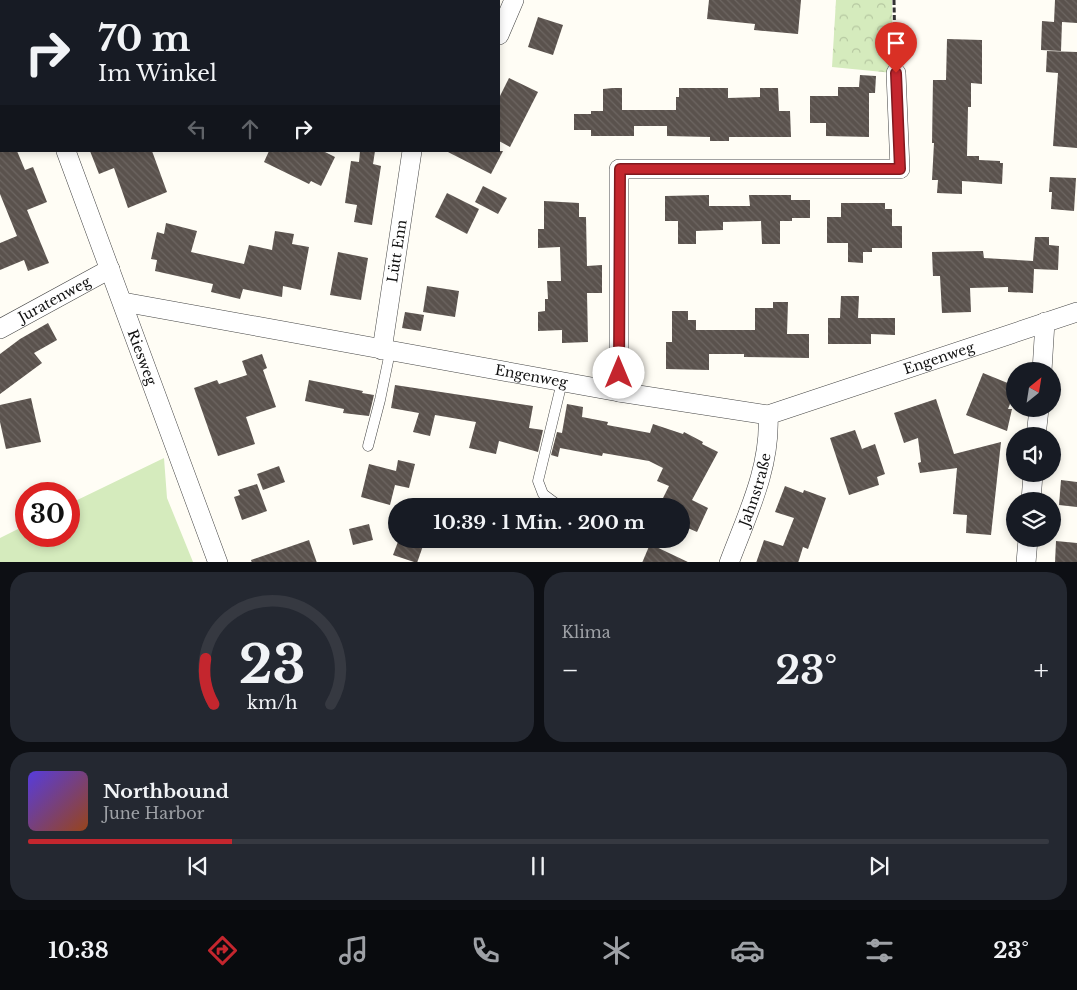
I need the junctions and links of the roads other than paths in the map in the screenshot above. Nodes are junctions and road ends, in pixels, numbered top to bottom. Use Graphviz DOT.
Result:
graph roads {
  1 [pos="514,0"];
  2 [pos="500,33"];
  3 [pos="896,73"];
  4 [pos="66,152"];
  5 [pos="412,152"];
  6 [pos="110,269"];
  7 [pos="122,302"];
  8 [pos="1077,312"];
  9 [pos="1046,322"];
  10 [pos="0,329"];
  11 [pos="386,351"];
  12 [pos="1043,362"];
  13 [pos="562,382"];
  14 [pos="619,392"];
  15 [pos="768,415"];
  16 [pos="368,446"];
  17 [pos="548,498"];
  18 [pos="1027,547"];
  19 [pos="218,562"];
  20 [pos="729,562"];
  21 [pos="1026,562"];
  1 -- 2 [label="street"];
  3 -- 14 [label="street"];
  4 -- 6 [label="street, Riesweg"];
  5 -- 11 [label="street, Lütt Enn"];
  6 -- 7 [label="street, Riesweg"];
  6 -- 10 [label="street, Juratenweg"];
  7 -- 11 [label="street, Engenweg"];
  7 -- 19 [label="street, Riesweg"];
  8 -- 9 [label="street, Engenweg"];
  9 -- 12 [label="street"];
  9 -- 15 [label="street, Engenweg"];
  11 -- 13 [label="street, Engenweg"];
  11 -- 16 [label="lane"];
  13 -- 14 [label="street, Engenweg"];
  13 -- 17 [label="lane"];
  14 -- 15 [label="street, Engenweg"];
  15 -- 20 [label="street, Jahnstraße"];
  18 -- 21 [label="street"];
}
